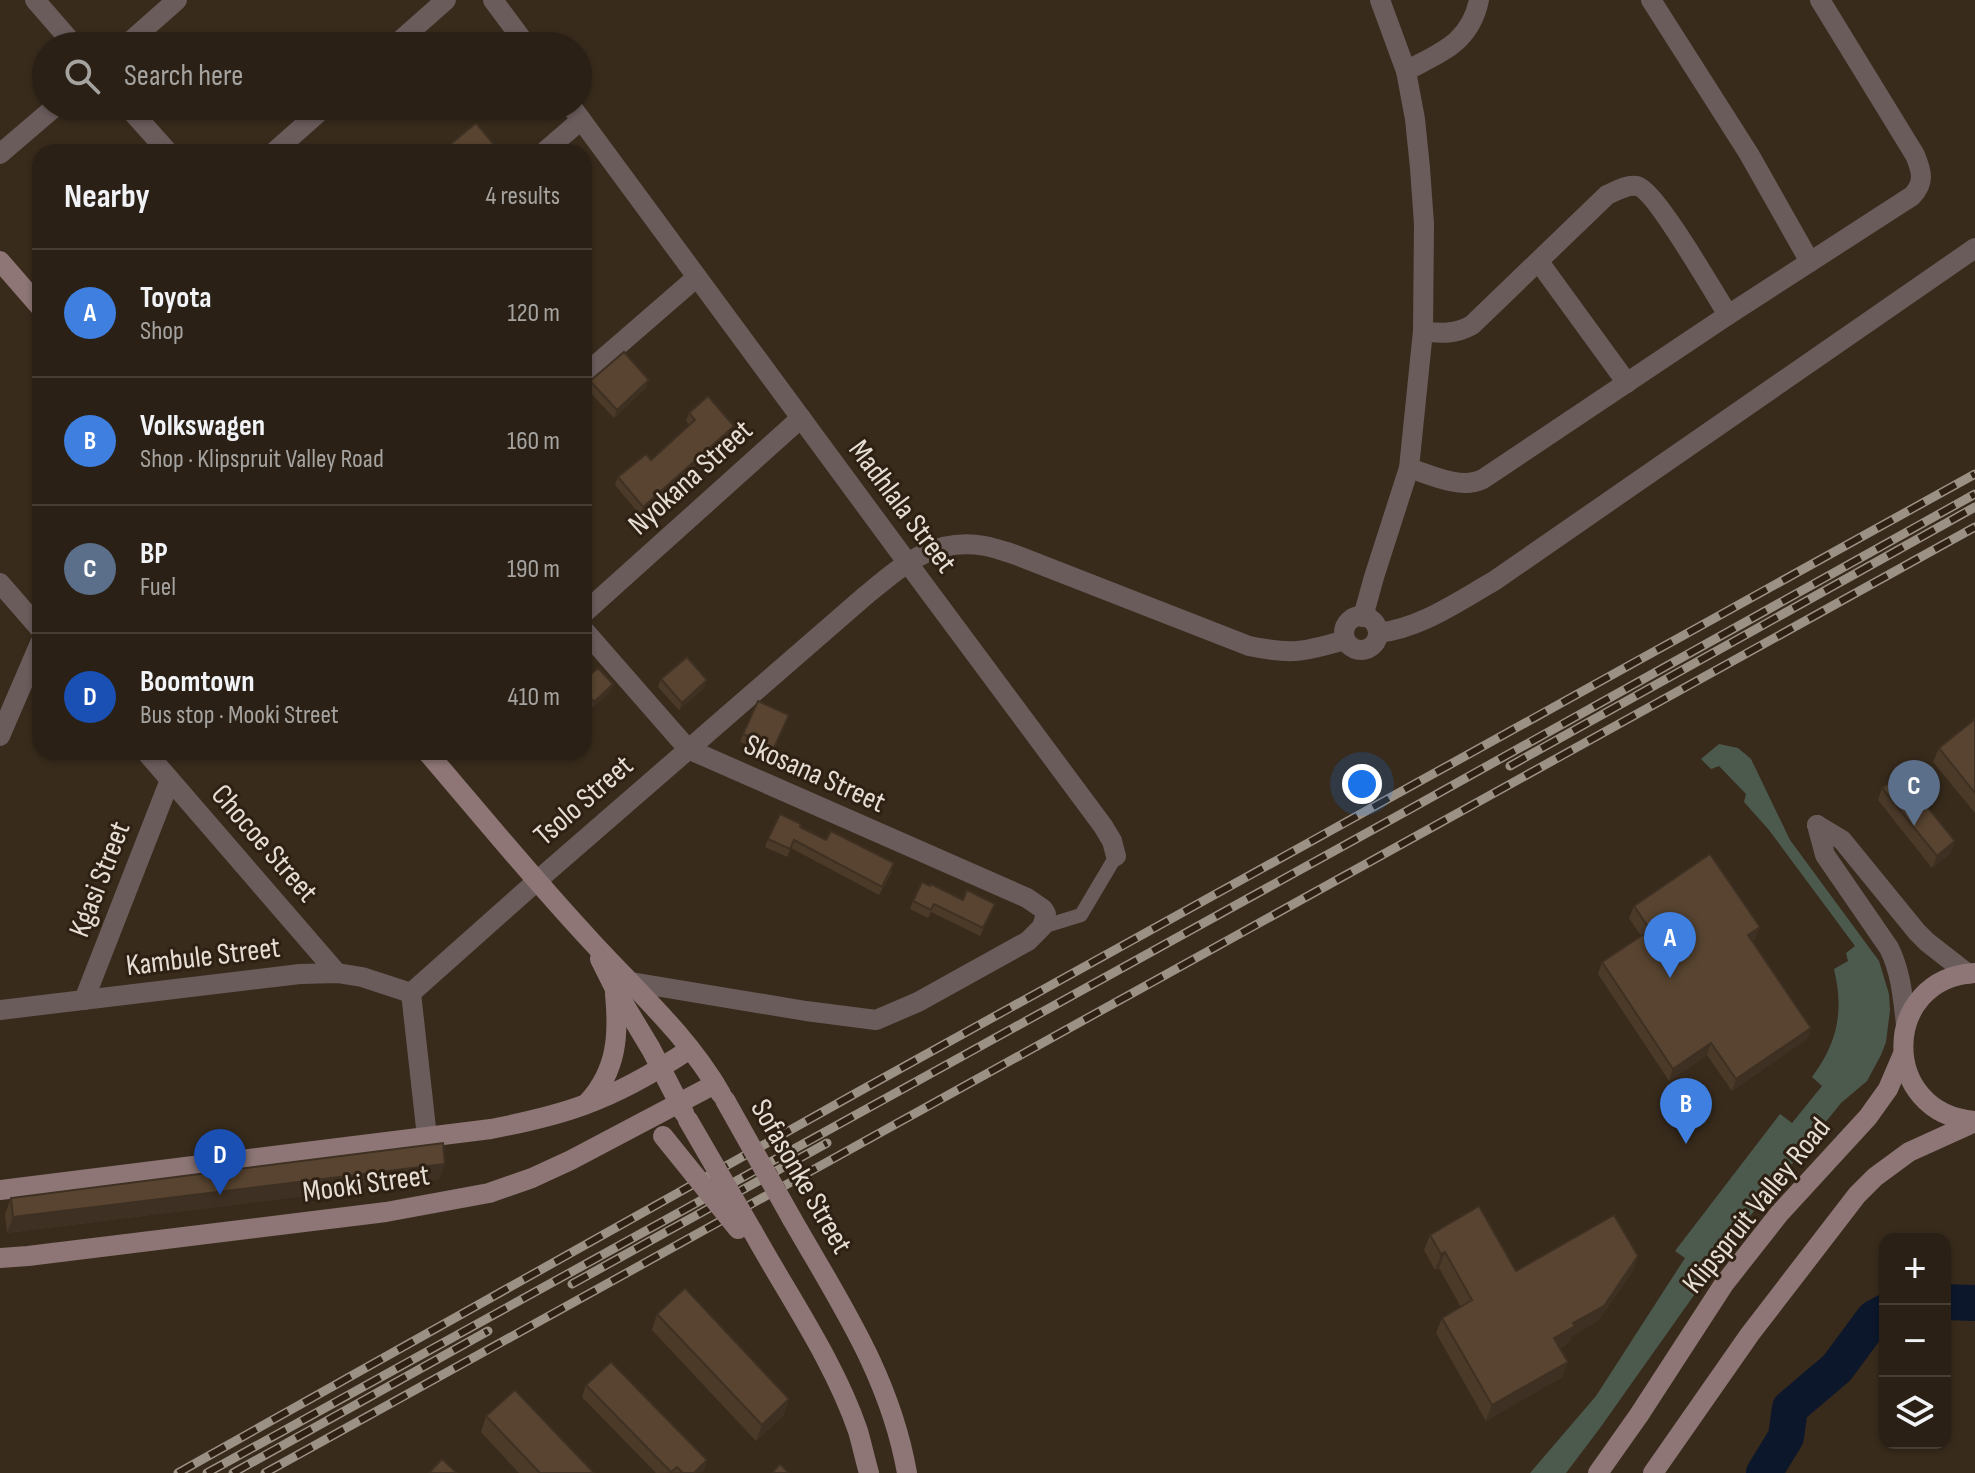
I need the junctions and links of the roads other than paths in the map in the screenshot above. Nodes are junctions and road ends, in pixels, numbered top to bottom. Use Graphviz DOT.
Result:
graph roads {
  1 [pos="35,0"];
  2 [pos="177,0"];
  3 [pos="446,0"];
  4 [pos="493,0"];
  5 [pos="1380,0"];
  6 [pos="1479,0"];
  7 [pos="1651,0"];
  8 [pos="1820,0"];
  9 [pos="63,32"];
  10 [pos="141,32"];
  11 [pos="410,32"];
  12 [pos="517,32"];
  13 [pos="1406,71"];
  14 [pos="40,120"];
  15 [pos="139,120"];
  16 [pos="310,120"];
  17 [pos="570,120"];
  18 [pos="581,120"];
  19 [pos="161,144"];
  20 [pos="283,144"];
  21 [pos="551,144"];
  22 [pos="0,154"];
  23 [pos="1975,248"];
  24 [pos="0,261"];
  25 [pos="1539,262"];
  26 [pos="1810,262"];
  27 [pos="697,277"];
  28 [pos="32,298"];
  29 [pos="1728,315"];
  30 [pos="1423,331"];
  31 [pos="592,368"];
  32 [pos="1627,383"];
  33 [pos="801,418"];
  34 [pos="1409,468"];
  35 [pos="907,562"];
  36 [pos="0,583"];
  37 [pos="592,606"];
  38 [pos="1363,617"];
  39 [pos="32,620"];
  40 [pos="1378,633"];
  41 [pos="592,639"];
  42 [pos="1345,640"];
  43 [pos="32,662"];
  44 [pos="0,736"];
  45 [pos="688,749"];
  46 [pos="153,760"];
  47 [pos="434,760"];
  48 [pos="170,780"];
  49 [pos="1116,856"];
  50 [pos="538,880"];
  51 [pos="1042,927"];
  52 [pos="337,973"];
  53 [pos="1971,974"];
  54 [pos="623,985"];
  55 [pos="411,993"];
  56 [pos="84,1000"];
  57 [pos="0,1010"];
  58 [pos="1906,1025"];
  59 [pos="690,1049"];
  60 [pos="1903,1054"];
  61 [pos="661,1068"];
  62 [pos="720,1092"];
  63 [pos="585,1105"];
  64 [pos="683,1112"];
  65 [pos="644,1122"];
  66 [pos="1975,1122"];
  67 [pos="427,1137"];
  68 [pos="0,1190"];
  69 [pos="746,1231"];
  70 [pos="0,1258"];
  71 [pos="869,1473"];
  72 [pos="907,1473"];
  73 [pos="1598,1473"];
  74 [pos="1653,1473"];
  1 -- 9 [label="street"];
  2 -- 10 [label="street"];
  3 -- 11 [label="street"];
  4 -- 12 [label="street"];
  5 -- 13 [label="street"];
  6 -- 13 [label="street"];
  7 -- 26 [label="street"];
  8 -- 26 [label="street"];
  13 -- 30 [label="street"];
  14 -- 22 [label="street"];
  15 -- 19 [label="street"];
  16 -- 20 [label="street"];
  17 -- 21 [label="street"];
  18 -- 27 [label="street, Madhlala Street"];
  23 -- 40 [label="street"];
  24 -- 28 [label="main road"];
  25 -- 29 [label="street"];
  25 -- 30 [label="street"];
  25 -- 32 [label="street"];
  26 -- 29 [label="street"];
  27 -- 31 [label="street"];
  27 -- 33 [label="street, Madhlala Street"];
  29 -- 32 [label="street"];
  30 -- 34 [label="street"];
  32 -- 34 [label="street"];
  33 -- 35 [label="street, Madhlala Street"];
  33 -- 37 [label="street, Nyokana Street"];
  34 -- 38 [label="street"];
  35 -- 42 [label="street, Tsolo Street"];
  35 -- 45 [label="street, Tsolo Street"];
  35 -- 49 [label="street, Madhlala Street"];
  36 -- 39 [label="street"];
  38 -- 40 [label="street"];
  38 -- 42 [label="street"];
  40 -- 42 [label="street"];
  41 -- 45 [label="street, Skosana Street"];
  43 -- 44 [label="street"];
  45 -- 50 [label="street, Tsolo Street"];
  45 -- 51 [label="street, Skosana Street"];
  46 -- 48 [label="street, Chocoe Street"];
  47 -- 50 [label="main road, Sofasonke Street"];
  48 -- 52 [label="street, Chocoe Street"];
  48 -- 56 [label="street, Kgasi Street"];
  49 -- 51 [label="street, Madhlala Street"];
  50 -- 54 [label="main road, Sofasonke Street"];
  50 -- 55 [label="street, Tsolo Street"];
  51 -- 54 [label="street"];
  52 -- 55 [label="street, Kambule Street"];
  52 -- 56 [label="street, Kambule Street"];
  53 -- 58 [label="main road"];
  53 -- 58 [label="street"];
  54 -- 59 [label="main road, Sofasonke Street"];
  54 -- 61 [label="main road, Sofasonke Street"];
  54 -- 63 [label="main road"];
  55 -- 67 [label="street"];
  56 -- 57 [label="street, Kambule Street"];
  58 -- 60 [label="main road"];
  59 -- 61 [label="main road, Mooki Street"];
  59 -- 62 [label="main road, Sofasonke Street"];
  60 -- 66 [label="main road"];
  60 -- 73 [label="main road, Klipspruit Valley Road"];
  61 -- 63 [label="main road, Mooki Street"];
  61 -- 64 [label="main road, Sofasonke Street"];
  62 -- 64 [label="main road, Mooki Street"];
  62 -- 72 [label="main road, Sofasonke Street, bridge"];
  63 -- 67 [label="main road, Mooki Street"];
  64 -- 65 [label="main road, Mooki Street"];
  64 -- 69 [label="main road, Sofasonke Street, bridge"];
  65 -- 69 [label="main road, bridge"];
  65 -- 70 [label="main road, Mooki Street"];
  66 -- 74 [label="main road"];
  67 -- 68 [label="main road, Mooki Street"];
  69 -- 71 [label="main road, Sofasonke Street"];
}
